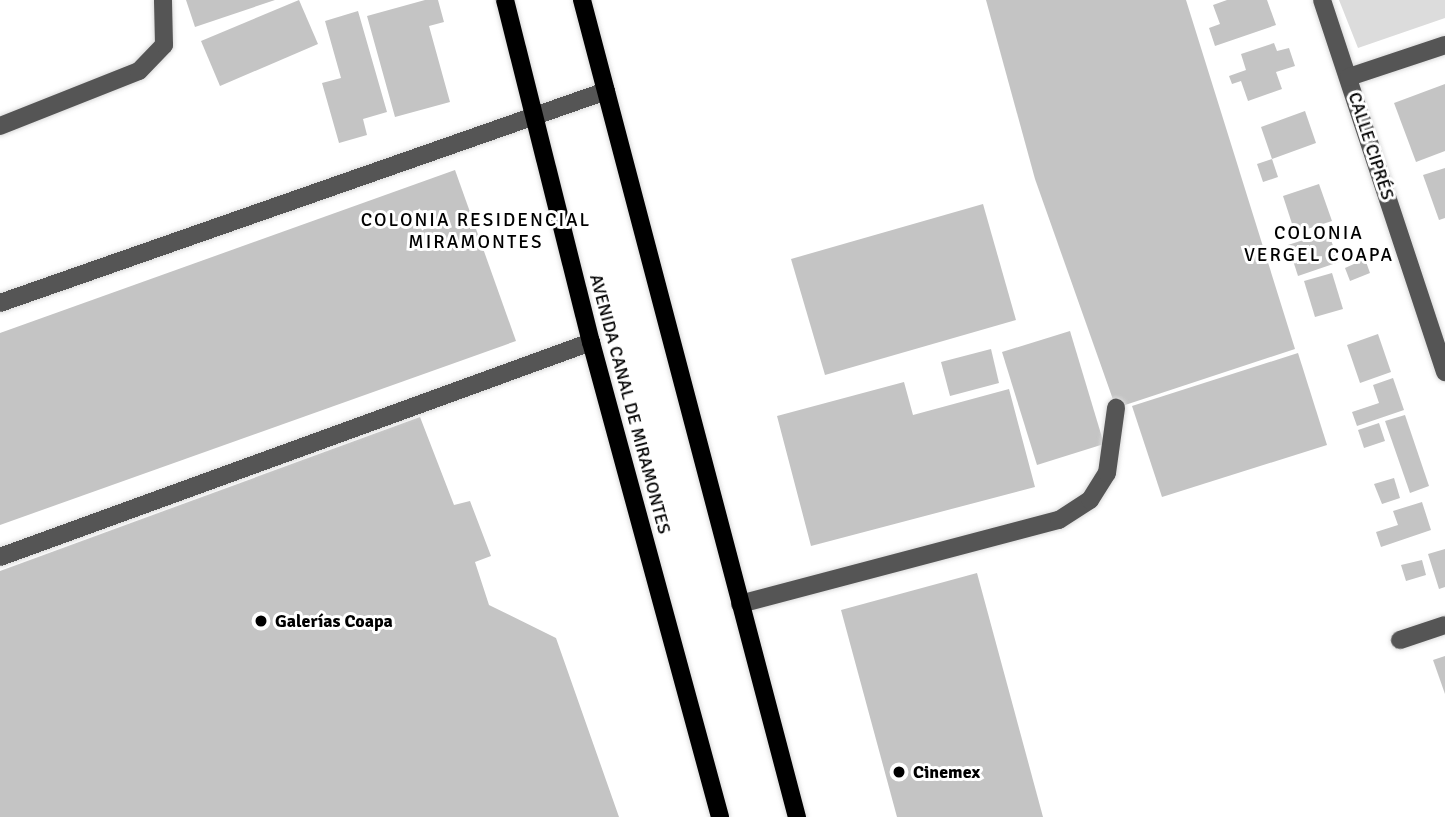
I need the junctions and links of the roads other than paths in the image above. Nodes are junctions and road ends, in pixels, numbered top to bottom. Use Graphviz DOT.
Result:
graph roads {
  1 [pos="163,0"];
  2 [pos="505,0"];
  3 [pos="582,0"];
  4 [pos="1322,0"];
  5 [pos="1445,45"];
  6 [pos="1349,77"];
  7 [pos="606,91"];
  8 [pos="534,114"];
  9 [pos="0,127"];
  10 [pos="0,303"];
  11 [pos="591,342"];
  12 [pos="1445,372"];
  13 [pos="1116,408"];
  14 [pos="0,556"];
  15 [pos="740,604"];
  16 [pos="1445,625"];
  17 [pos="1400,640"];
  18 [pos="720,817"];
  19 [pos="797,817"];
  1 -- 9 [label="street"];
  2 -- 8 [label="main road, AVENIDA CANAL DE MIRAMONTES"];
  3 -- 7 [label="main road"];
  4 -- 6 [label="street, CALLE CIPRÉS"];
  5 -- 6 [label="street"];
  6 -- 12 [label="street, CALLE CIPRÉS"];
  7 -- 8 [label="street"];
  7 -- 15 [label="main road"];
  8 -- 10 [label="street"];
  8 -- 11 [label="main road, AVENIDA CANAL DE MIRAMONTES"];
  11 -- 14 [label="street"];
  11 -- 18 [label="main road, AVENIDA CANAL DE MIRAMONTES"];
  13 -- 15 [label="street"];
  15 -- 19 [label="main road"];
  16 -- 17 [label="street"];
}
